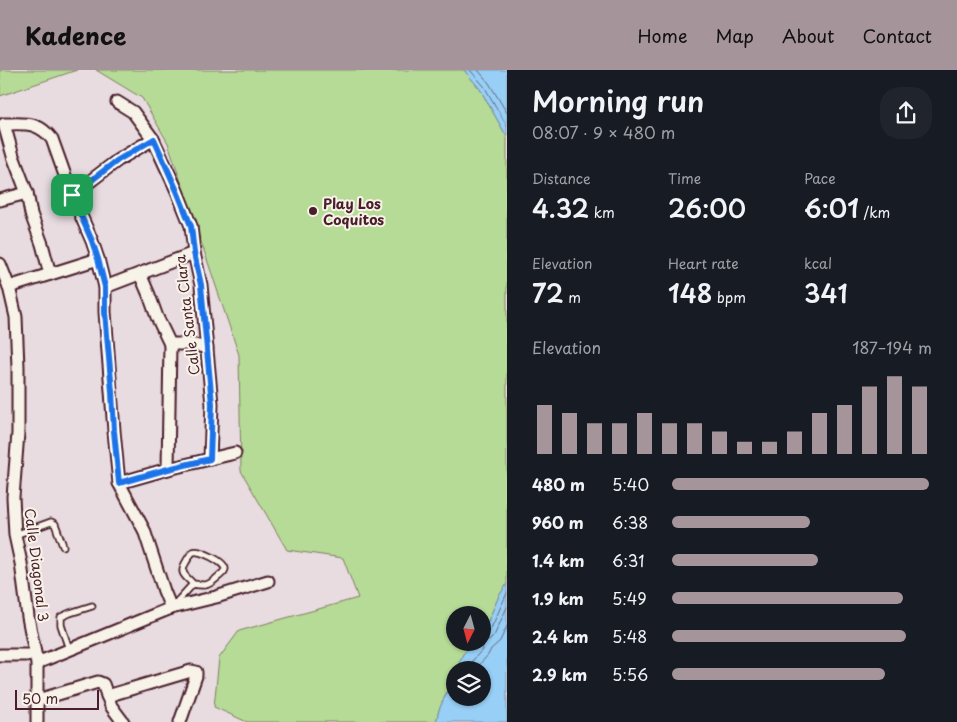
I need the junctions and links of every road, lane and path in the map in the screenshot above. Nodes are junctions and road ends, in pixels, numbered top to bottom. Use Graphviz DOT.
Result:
graph roads {
  1 [pos="117,102"];
  2 [pos="154,139"];
  3 [pos="27,193"];
  4 [pos="72,195"];
  5 [pos="0,200"];
  6 [pos="194,253"];
  7 [pos="98,259"];
  8 [pos="0,264"];
  9 [pos="50,274"];
  10 [pos="140,274"];
  11 [pos="9,287"];
  12 [pos="105,287"];
  13 [pos="170,344"];
  14 [pos="206,348"];
  15 [pos="235,453"];
  16 [pos="210,459"];
  17 [pos="168,469"];
  18 [pos="119,483"];
  19 [pos="15,534"];
  20 [pos="63,546"];
  21 [pos="268,581"];
  22 [pos="193,584"];
  23 [pos="92,606"];
  24 [pos="171,608"];
  25 [pos="69,649"];
  26 [pos="0,655"];
  27 [pos="36,659"];
  28 [pos="107,696"];
  29 [pos="38,700"];
  30 [pos="37,722"];
  31 [pos="123,722"];
  32 [pos="180,722"];
  1 -- 2 [label="street, Calle Santa Clara"];
  2 -- 4 [label="street"];
  2 -- 6 [label="street, Calle Santa Clara"];
  3 -- 4 [label="street"];
  3 -- 5 [label="street"];
  3 -- 9 [label="street"];
  4 -- 7 [label="street"];
  6 -- 10 [label="street"];
  6 -- 14 [label="street, Calle Santa Clara"];
  7 -- 9 [label="street"];
  7 -- 12 [label="street"];
  8 -- 11 [label="street, Calle Diagonal 3"];
  9 -- 11 [label="street"];
  10 -- 12 [label="street"];
  10 -- 13 [label="street"];
  11 -- 19 [label="street, Calle Diagonal 3"];
  12 -- 18 [label="street"];
  13 -- 14 [label="street"];
  13 -- 17 [label="street"];
  14 -- 16 [label="street, Calle Santa Clara"];
  15 -- 16 [label="street"];
  16 -- 17 [label="street"];
  17 -- 18 [label="street"];
  18 -- 24 [label="street"];
  19 -- 20 [label="lane"];
  19 -- 27 [label="street, Calle Diagonal 3"];
  21 -- 24 [label="street"];
  22 -- 22 [label="lane"];
  22 -- 24 [label="lane"];
  23 -- 25 [label="lane"];
  24 -- 25 [label="street"];
  25 -- 27 [label="street"];
  26 -- 27 [label="street"];
  27 -- 29 [label="street, Calle Diagonal 3"];
  28 -- 29 [label="street"];
  28 -- 31 [label="street"];
  28 -- 32 [label="street"];
  29 -- 30 [label="street, Calle Diagonal 3"];
}
